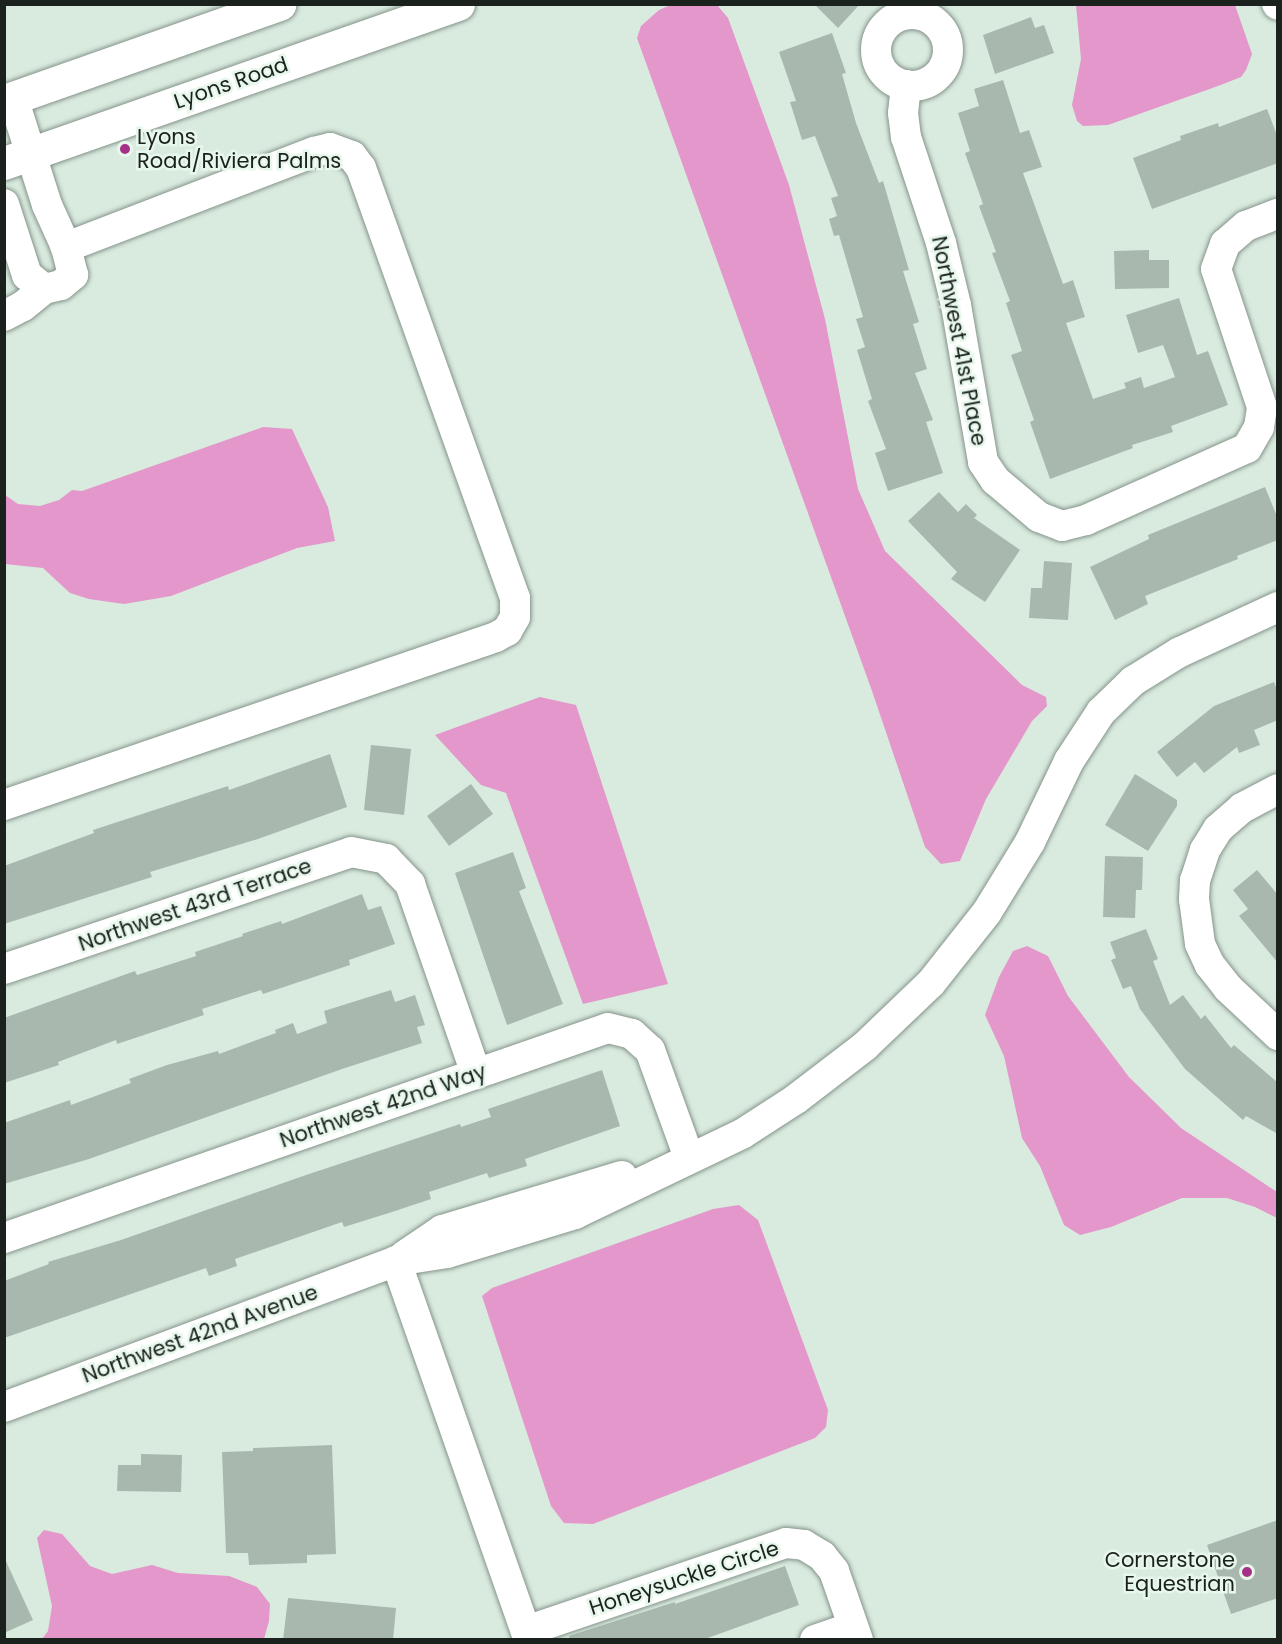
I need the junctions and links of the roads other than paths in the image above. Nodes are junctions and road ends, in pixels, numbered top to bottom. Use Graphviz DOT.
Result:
graph roads {
  1 [pos="279,4"];
  2 [pos="458,4"];
  3 [pos="906,85"];
  4 [pos="9,100"];
  5 [pos="17,158"];
  6 [pos="4,204"];
  7 [pos="1278,214"];
  8 [pos="66,247"];
  9 [pos="14,264"];
  10 [pos="44,289"];
  11 [pos="4,316"];
  12 [pos="1278,607"];
  13 [pos="1278,789"];
  14 [pos="4,804"];
  15 [pos="4,969"];
  16 [pos="1278,1035"];
  17 [pos="476,1074"];
  18 [pos="689,1158"];
  19 [pos="4,1238"];
  20 [pos="396,1261"];
  21 [pos="4,1407"];
  22 [pos="855,1633"];
  23 [pos="528,1635"];
  24 [pos="815,1640"];
  1 -- 4 [label="main road"];
  2 -- 5 [label="main road, Lyons Road"];
  3 -- 7 [label="street, Northwest 41st Place"];
  4 -- 5 [label="street"];
  5 -- 8 [label="street"];
  6 -- 9 [label="street"];
  8 -- 10 [label="street"];
  8 -- 14 [label="street"];
  9 -- 10 [label="street"];
  10 -- 11 [label="street"];
  12 -- 18 [label="street, Northwest 42nd Avenue"];
  13 -- 16 [label="street"];
  15 -- 17 [label="street, Northwest 43rd Terrace"];
  17 -- 18 [label="street, Northwest 42nd Way"];
  17 -- 19 [label="street, Northwest 42nd Way"];
  18 -- 20 [label="street, Northwest 42nd Avenue"];
  20 -- 21 [label="street, Northwest 42nd Avenue"];
  20 -- 23 [label="street, Honeysuckle Circle"];
  22 -- 23 [label="street, Honeysuckle Circle"];
  22 -- 24 [label="street"];
}
